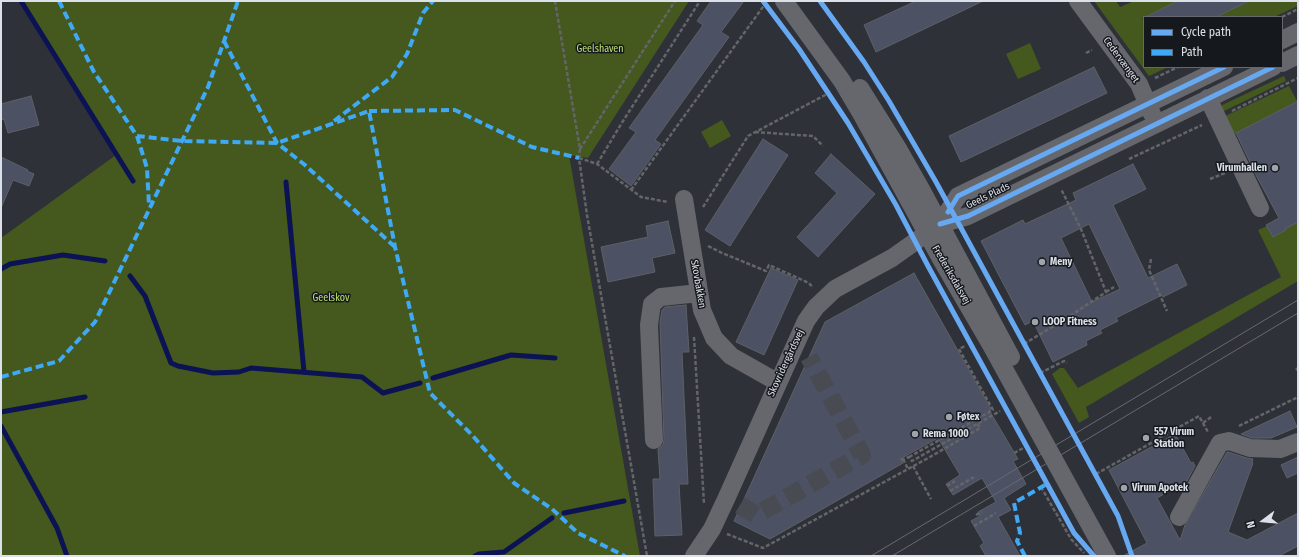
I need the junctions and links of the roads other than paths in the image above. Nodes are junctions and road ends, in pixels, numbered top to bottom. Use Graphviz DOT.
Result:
graph roads {
  1 [pos="798,1"];
  2 [pos="1078,1"];
  3 [pos="777,6"];
  4 [pos="1298,32"];
  5 [pos="1283,40"];
  6 [pos="1298,55"];
  7 [pos="1283,62"];
  8 [pos="1222,68"];
  9 [pos="1271,68"];
  10 [pos="1208,98"];
  11 [pos="1148,104"];
  12 [pos="1157,123"];
  13 [pos="685,202"];
  14 [pos="1260,208"];
  15 [pos="934,229"];
  16 [pos="699,293"];
  17 [pos="777,382"];
  18 [pos="654,440"];
  19 [pos="1298,442"];
  20 [pos="1179,517"];
  21 [pos="1095,554"];
  22 [pos="694,556"];
  23 [pos="1121,556"];
  1 -- 15 [label="street, Frederiksdalsvej"];
  2 -- 11 [label="street, Cedervænget"];
  3 -- 15 [label="street, Frederiksdalsvej"];
  4 -- 5 [label="street"];
  6 -- 7 [label="street"];
  8 -- 11 [label="street, Geels Plads"];
  9 -- 10 [label="street, Geels Plads"];
  10 -- 12 [label="street, Geels Plads"];
  10 -- 14 [label="street"];
  11 -- 12 [label="street, Cedervænget"];
  11 -- 15 [label="street, Geels Plads"];
  12 -- 15 [label="street, Geels Plads"];
  13 -- 16 [label="street, Skovbakken"];
  15 -- 17 [label="street, Skovridergårdsvej"];
  15 -- 21 [label="street, Frederiksdalsvej"];
  15 -- 23 [label="street, Frederiksdalsvej"];
  16 -- 17 [label="street, Skovbakken"];
  16 -- 18 [label="street"];
  17 -- 22 [label="street, Skovridergårdsvej"];
  19 -- 20 [label="street"];
}
